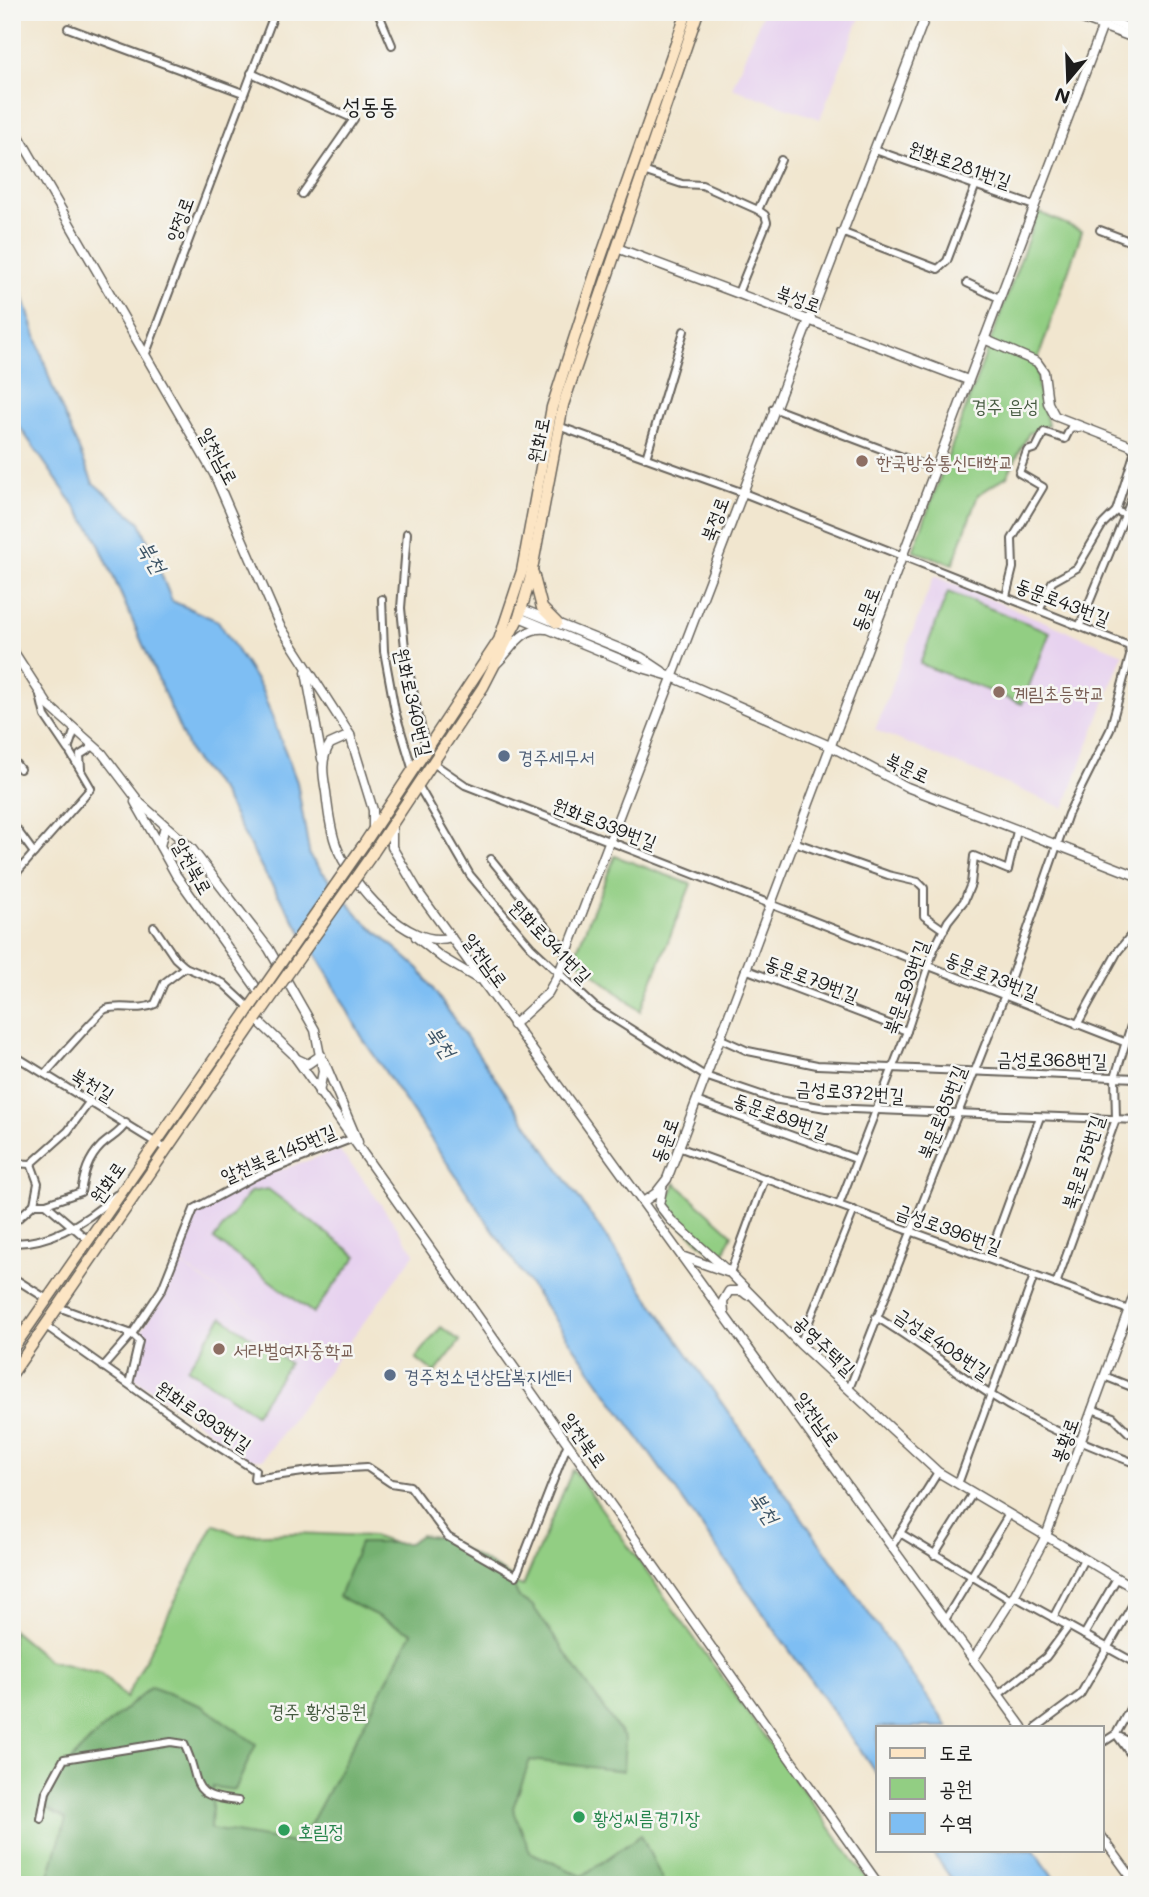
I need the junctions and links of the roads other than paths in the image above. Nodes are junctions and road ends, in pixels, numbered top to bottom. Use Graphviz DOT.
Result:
graph roads {
  1 [pos="275,12"];
  2 [pos="377,12"];
  3 [pos="687,12"];
  4 [pos="698,12"];
  5 [pos="927,12"];
  6 [pos="1064,12"];
  7 [pos="1086,12"];
  8 [pos="1104,23"];
  9 [pos="68,28"];
  10 [pos="1137,31"];
  11 [pos="1137,39"];
  12 [pos="392,45"];
  13 [pos="251,74"];
  14 [pos="243,93"];
  15 [pos="12,124"];
  16 [pos="876,150"];
  17 [pos="781,160"];
  18 [pos="643,172"];
  19 [pos="975,187"];
  20 [pos="302,194"];
  21 [pos="1034,206"];
  22 [pos="758,210"];
  23 [pos="1100,230"];
  24 [pos="842,232"];
  25 [pos="1137,244"];
  26 [pos="617,248"];
  27 [pos="967,283"];
  28 [pos="738,292"];
  29 [pos="999,298"];
  30 [pos="807,318"];
  31 [pos="684,331"];
  32 [pos="984,339"];
  33 [pos="145,356"];
  34 [pos="968,380"];
  35 [pos="773,408"];
  36 [pos="558,426"];
  37 [pos="1083,428"];
  38 [pos="1134,447"];
  39 [pos="646,458"];
  40 [pos="934,469"];
  41 [pos="1137,486"];
  42 [pos="741,492"];
  43 [pos="1116,511"];
  44 [pos="1126,515"];
  45 [pos="407,533"];
  46 [pos="902,555"];
  47 [pos="532,569"];
  48 [pos="1006,596"];
  49 [pos="382,598"];
  50 [pos="1040,609"];
  51 [pos="515,611"];
  52 [pos="1080,625"];
  53 [pos="554,626"];
  54 [pos="12,649"];
  55 [pos="497,663"];
  56 [pos="304,666"];
  57 [pos="670,676"];
  58 [pos="40,694"];
  59 [pos="75,729"];
  60 [pos="350,735"];
  61 [pos="94,746"];
  62 [pos="830,746"];
  63 [pos="426,752"];
  64 [pos="71,754"];
  65 [pos="12,758"];
  66 [pos="323,762"];
  67 [pos="433,764"];
  68 [pos="20,769"];
  69 [pos="81,771"];
  70 [pos="414,771"];
  71 [pos="418,785"];
  72 [pos="128,787"];
  73 [pos="373,810"];
  74 [pos="387,810"];
  75 [pos="12,823"];
  76 [pos="393,824"];
  77 [pos="164,826"];
  78 [pos="373,830"];
  79 [pos="1017,831"];
  80 [pos="380,842"];
  81 [pos="609,842"];
  82 [pos="794,842"];
  83 [pos="186,844"];
  84 [pos="1056,845"];
  85 [pos="160,846"];
  86 [pos="393,847"];
  87 [pos="34,853"];
  88 [pos="167,858"];
  89 [pos="491,859"];
  90 [pos="1137,876"];
  91 [pos="12,878"];
  92 [pos="771,903"];
  93 [pos="154,927"];
  94 [pos="1137,928"];
  95 [pos="944,930"];
  96 [pos="409,931"];
  97 [pos="451,937"];
  98 [pos="567,953"];
  99 [pos="929,966"];
  100 [pos="185,967"];
  101 [pos="746,969"];
  102 [pos="559,973"];
  103 [pos="483,982"];
  104 [pos="260,993"];
  105 [pos="1004,998"];
  106 [pos="1137,1006"];
  107 [pos="250,1008"];
  108 [pos="256,1019"];
  109 [pos="513,1025"];
  110 [pos="1077,1025"];
  111 [pos="907,1031"];
  112 [pos="719,1038"];
  113 [pos="1124,1042"];
  114 [pos="321,1055"];
  115 [pos="15,1056"];
  116 [pos="296,1059"];
  117 [pos="12,1071"];
  118 [pos="891,1071"];
  119 [pos="44,1073"];
  120 [pos="973,1073"];
  121 [pos="705,1076"];
  122 [pos="1115,1077"];
  123 [pos="1137,1078"];
  124 [pos="319,1093"];
  125 [pos="90,1101"];
  126 [pos="696,1101"];
  127 [pos="876,1110"];
  128 [pos="957,1114"];
  129 [pos="1040,1117"];
  130 [pos="1116,1119"];
  131 [pos="1137,1120"];
  132 [pos="126,1123"];
  133 [pos="351,1139"];
  134 [pos="156,1142"];
  135 [pos="678,1147"];
  136 [pos="166,1149"];
  137 [pos="366,1159"];
  138 [pos="856,1159"];
  139 [pos="12,1163"];
  140 [pos="31,1164"];
  141 [pos="765,1178"];
  142 [pos="667,1179"];
  143 [pos="124,1188"];
  144 [pos="643,1202"];
  145 [pos="34,1204"];
  146 [pos="46,1205"];
  147 [pos="839,1205"];
  148 [pos="853,1210"];
  149 [pos="12,1224"];
  150 [pos="73,1227"];
  151 [pos="911,1231"];
  152 [pos="88,1240"];
  153 [pos="12,1243"];
  154 [pos="682,1256"];
  155 [pos="988,1259"];
  156 [pos="730,1273"];
  157 [pos="12,1276"];
  158 [pos="1034,1276"];
  159 [pos="1056,1284"];
  160 [pos="1137,1287"];
  161 [pos="47,1299"];
  162 [pos="58,1307"];
  163 [pos="765,1308"];
  164 [pos="1133,1312"];
  165 [pos="876,1317"];
  166 [pos="727,1318"];
  167 [pos="46,1326"];
  168 [pos="132,1334"];
  169 [pos="800,1344"];
  170 [pos="12,1350"];
  171 [pos="103,1367"];
  172 [pos="12,1374"];
  173 [pos="1104,1376"];
  174 [pos="129,1384"];
  175 [pos="849,1389"];
  176 [pos="1137,1389"];
  177 [pos="992,1396"];
  178 [pos="1092,1409"];
  179 [pos="1137,1436"];
  180 [pos="1080,1442"];
  181 [pos="568,1443"];
  182 [pos="1137,1464"];
  183 [pos="938,1472"];
  184 [pos="958,1484"];
  185 [pos="973,1493"];
  186 [pos="1009,1514"];
  187 [pos="900,1533"];
  188 [pos="1046,1536"];
  189 [pos="892,1546"];
  190 [pos="934,1555"];
  191 [pos="1084,1559"];
  192 [pos="1137,1574"];
  193 [pos="971,1577"];
  194 [pos="1117,1578"];
  195 [pos="1135,1588"];
  196 [pos="1137,1597"];
  197 [pos="1013,1598"];
  198 [pos="1054,1618"];
  199 [pos="945,1620"];
  200 [pos="1069,1626"];
  201 [pos="1084,1635"];
  202 [pos="1107,1647"];
  203 [pos="973,1660"];
  204 [pos="1137,1664"];
  205 [pos="998,1695"];
  206 [pos="1137,1696"];
  207 [pos="1021,1726"];
  208 [pos="1038,1726"];
  209 [pos="1115,1734"];
  210 [pos="1104,1742"];
  211 [pos="1137,1746"];
  212 [pos="1137,1763"];
  213 [pos="239,1801"];
  214 [pos="41,1819"];
  215 [pos="1104,1840"];
  216 [pos="880,1885"];
  217 [pos="1136,1885"];
  1 -- 13 [label="street, 양정로"];
  2 -- 12 [label="street"];
  3 -- 51 [label="main road, 원화로"];
  4 -- 18 [label="main road, 원화로"];
  5 -- 16 [label="street, 북정로"];
  6 -- 8 [label="street"];
  7 -- 8 [label="street"];
  8 -- 10 [label="street"];
  8 -- 11 [label="street"];
  8 -- 21 [label="street, 동문로"];
  9 -- 14 [label="street"];
  13 -- 14 [label="street, 양정로"];
  13 -- 20 [label="street"];
  14 -- 33 [label="street, 양정로"];
  15 -- 33 [label="street, 알천남로"];
  16 -- 19 [label="street, 원화로281번길"];
  16 -- 24 [label="street, 북정로"];
  17 -- 22 [label="street"];
  18 -- 22 [label="street"];
  18 -- 26 [label="main road, 원화로"];
  19 -- 21 [label="street, 원화로281번길"];
  19 -- 24 [label="street"];
  21 -- 29 [label="street, 동문로"];
  22 -- 28 [label="street"];
  23 -- 25 [label="street"];
  24 -- 30 [label="street, 북정로"];
  26 -- 28 [label="street, 북성로"];
  26 -- 36 [label="main road, 원화로"];
  27 -- 29 [label="street"];
  28 -- 30 [label="street, 북성로"];
  29 -- 32 [label="street, 동문로"];
  30 -- 34 [label="street, 북성로"];
  30 -- 35 [label="street, 북정로"];
  31 -- 39 [label="street"];
  32 -- 34 [label="street, 동문로"];
  32 -- 37 [label="street"];
  33 -- 56 [label="street, 알천남로"];
  34 -- 40 [label="street, 동문로"];
  35 -- 40 [label="street"];
  35 -- 42 [label="street, 북정로"];
  36 -- 39 [label="street, 동문로43번길"];
  36 -- 47 [label="main road, 원화로"];
  37 -- 38 [label="street"];
  37 -- 48 [label="street"];
  38 -- 43 [label="street"];
  39 -- 42 [label="street, 동문로43번길"];
  40 -- 46 [label="street, 동문로"];
  41 -- 44 [label="street"];
  42 -- 46 [label="street, 동문로43번길"];
  42 -- 57 [label="street, 북정로"];
  43 -- 44 [label="street"];
  43 -- 50 [label="street"];
  44 -- 52 [label="street"];
  45 -- 63 [label="street"];
  46 -- 48 [label="street, 동문로43번길"];
  46 -- 62 [label="street, 동문로"];
  47 -- 51 [label="main road, 원화로"];
  47 -- 53 [label="main road"];
  48 -- 50 [label="street, 동문로43번길"];
  49 -- 70 [label="street, 원화로340번길"];
  50 -- 52 [label="street, 동문로43번길"];
  51 -- 53 [label="street, 북문로"];
  51 -- 55 [label="main road, 원화로"];
  51 -- 63 [label="main road, 원화로"];
  52 -- 84 [label="street, 동문로43번길"];
  53 -- 55 [label="street"];
  53 -- 57 [label="street, 북문로"];
  54 -- 58 [label="street, 알천북로"];
  55 -- 67 [label="main road, 원화로"];
  56 -- 60 [label="street, 알천남로"];
  56 -- 66 [label="street, 알천남로"];
  57 -- 62 [label="street, 북문로"];
  57 -- 81 [label="street, 북정로"];
  58 -- 59 [label="street, 알천북로"];
  58 -- 64 [label="street"];
  59 -- 61 [label="street, 알천북로"];
  59 -- 64 [label="street"];
  60 -- 66 [label="street"];
  60 -- 73 [label="street, 알천남로"];
  61 -- 69 [label="street"];
  61 -- 72 [label="street, 알천북로"];
  62 -- 79 [label="street, 북문로"];
  62 -- 82 [label="street, 동문로"];
  63 -- 70 [label="main road, 원화로"];
  64 -- 69 [label="street"];
  65 -- 68 [label="street"];
  66 -- 96 [label="street, 알천남로"];
  67 -- 71 [label="main road, 원화로"];
  67 -- 81 [label="street, 원화로339번길"];
  69 -- 87 [label="street"];
  70 -- 74 [label="main road, 원화로"];
  71 -- 76 [label="main road, 원화로"];
  71 -- 102 [label="street, 원화로341번길"];
  72 -- 77 [label="street, 알천북로"];
  72 -- 85 [label="street"];
  73 -- 74 [label="street"];
  73 -- 78 [label="street, 알천남로"];
  74 -- 78 [label="main road, 원화로"];
  75 -- 87 [label="street"];
  76 -- 80 [label="main road, 원화로"];
  76 -- 86 [label="street"];
  77 -- 83 [label="street"];
  77 -- 85 [label="street, 알천북로"];
  78 -- 104 [label="main road, 원화로, bridge"];
  79 -- 84 [label="street, 북문로"];
  79 -- 95 [label="street, 북문로93번길"];
  80 -- 86 [label="street"];
  80 -- 108 [label="main road, 원화로, bridge"];
  81 -- 92 [label="street, 원화로339번길"];
  81 -- 98 [label="street, 북정로"];
  82 -- 92 [label="street, 동문로"];
  82 -- 95 [label="street"];
  83 -- 88 [label="street"];
  83 -- 114 [label="street"];
  84 -- 90 [label="street, 북문로"];
  84 -- 105 [label="street, 북문로85번길"];
  85 -- 88 [label="street, 알천북로"];
  86 -- 97 [label="street"];
  87 -- 91 [label="street"];
  88 -- 104 [label="street, 알천북로"];
  89 -- 98 [label="street"];
  92 -- 99 [label="street, 동문로73번길"];
  92 -- 101 [label="street, 동문로"];
  93 -- 100 [label="street"];
  94 -- 110 [label="street"];
  95 -- 99 [label="street, 북문로93번길"];
  96 -- 97 [label="street, 알천남로"];
  96 -- 103 [label="street"];
  97 -- 103 [label="street, 알천남로"];
  98 -- 102 [label="street, 북정로"];
  99 -- 105 [label="street, 동문로73번길"];
  99 -- 111 [label="street, 북문로93번길"];
  100 -- 107 [label="street"];
  100 -- 119 [label="street"];
  101 -- 111 [label="street, 동문로79번길"];
  101 -- 112 [label="street, 동문로"];
  102 -- 109 [label="street, 북정로"];
  102 -- 121 [label="street, 원화로341번길"];
  103 -- 109 [label="street, 알천남로"];
  104 -- 107 [label="main road, 원화로"];
  105 -- 110 [label="street, 동문로73번길"];
  105 -- 120 [label="street, 북문로85번길"];
  106 -- 113 [label="street, 북문로75번길"];
  107 -- 134 [label="main road, 원화로"];
  108 -- 116 [label="street, 알천북로"];
  108 -- 136 [label="main road, 원화로"];
  109 -- 144 [label="street, 알천남로"];
  110 -- 113 [label="street, 동문로73번길"];
  111 -- 118 [label="street, 북문로93번길"];
  112 -- 118 [label="street, 금성로368번길"];
  112 -- 121 [label="street, 동문로"];
  113 -- 122 [label="street, 북문로75번길"];
  114 -- 116 [label="street"];
  114 -- 124 [label="street"];
  114 -- 137 [label="street"];
  115 -- 117 [label="street"];
  115 -- 119 [label="street, 북천길"];
  116 -- 124 [label="street, 알천북로"];
  118 -- 120 [label="street, 금성로368번길"];
  118 -- 127 [label="street, 북문로93번길"];
  119 -- 125 [label="street, 북천길"];
  120 -- 122 [label="street, 금성로368번길"];
  120 -- 128 [label="street, 북문로85번길"];
  121 -- 126 [label="street, 동문로"];
  121 -- 127 [label="street, 금성로372번길"];
  122 -- 123 [label="street, 금성로368번길"];
  122 -- 130 [label="street, 북문로75번길"];
  124 -- 133 [label="street, 알천북로"];
  125 -- 132 [label="street, 북천길"];
  125 -- 140 [label="street"];
  126 -- 135 [label="street, 동문로"];
  126 -- 138 [label="street, 동문로89번길"];
  127 -- 128 [label="street, 금성로372번길"];
  127 -- 138 [label="street, 북문로93번길"];
  128 -- 129 [label="street, 금성로372번길"];
  128 -- 151 [label="street, 북문로85번길"];
  129 -- 130 [label="street, 금성로372번길"];
  129 -- 155 [label="street"];
  130 -- 131 [label="street, 금성로372번길"];
  130 -- 159 [label="street, 북문로75번길"];
  132 -- 134 [label="street, 북천길"];
  132 -- 146 [label="street"];
  133 -- 137 [label="street, 알천북로"];
  133 -- 168 [label="street, 알천북로145번길"];
  134 -- 136 [label="street, 북천길"];
  134 -- 143 [label="main road, 원화로"];
  135 -- 141 [label="street, 금성로396번길"];
  135 -- 142 [label="street, 동문로"];
  136 -- 162 [label="main road, 원화로"];
  137 -- 181 [label="street, 알천북로"];
  138 -- 147 [label="street, 북문로93번길"];
  139 -- 140 [label="street"];
  140 -- 145 [label="street"];
  141 -- 147 [label="street, 금성로396번길"];
  141 -- 156 [label="street"];
  142 -- 144 [label="street, 동문로"];
  142 -- 156 [label="street"];
  143 -- 150 [label="street"];
  143 -- 152 [label="main road, 원화로"];
  144 -- 154 [label="street, 알천남로"];
  145 -- 146 [label="street"];
  145 -- 149 [label="street"];
  146 -- 150 [label="street"];
  147 -- 148 [label="street, 금성로396번길"];
  148 -- 151 [label="street, 금성로396번길"];
  148 -- 169 [label="street"];
  150 -- 152 [label="street"];
  150 -- 153 [label="street"];
  151 -- 155 [label="street, 금성로396번길"];
  151 -- 165 [label="street, 북문로85번길"];
  152 -- 161 [label="main road, 원화로"];
  154 -- 156 [label="street, 공영주택길"];
  154 -- 166 [label="street, 알천남로"];
  155 -- 158 [label="street, 금성로396번길"];
  156 -- 163 [label="street, 공영주택길"];
  157 -- 161 [label="street"];
  158 -- 159 [label="street, 금성로396번길"];
  158 -- 177 [label="street"];
  159 -- 164 [label="street, 금성로396번길"];
  160 -- 164 [label="street, 봉황로"];
  161 -- 162 [label="main road"];
  161 -- 170 [label="main road, 원화로"];
  162 -- 167 [label="main road, 원화로"];
  162 -- 168 [label="street"];
  163 -- 166 [label="street"];
  163 -- 169 [label="street, 공영주택길"];
  164 -- 173 [label="street, 봉황로"];
  165 -- 175 [label="street, 북문로85번길"];
  165 -- 177 [label="street, 금성로408번길"];
  166 -- 189 [label="street, 알천남로"];
  167 -- 171 [label="street, 원화로393번길"];
  167 -- 172 [label="main road, 원화로"];
  168 -- 171 [label="street, 알천북로145번길"];
  168 -- 174 [label="street"];
  169 -- 175 [label="street, 공영주택길"];
  171 -- 174 [label="street, 원화로393번길"];
  173 -- 176 [label="street"];
  173 -- 178 [label="street, 봉황로"];
  174 -- 181 [label="street, 원화로393번길"];
  175 -- 183 [label="street, 공영주택길"];
  177 -- 180 [label="street, 금성로408번길"];
  177 -- 184 [label="street, 금성로408번길"];
  178 -- 179 [label="street"];
  178 -- 180 [label="street, 봉황로"];
  180 -- 182 [label="street, 금성로408번길"];
  180 -- 188 [label="street, 봉황로"];
  181 -- 216 [label="street, 알천북로"];
  183 -- 184 [label="street, 공영주택길"];
  183 -- 187 [label="street"];
  184 -- 185 [label="street, 공영주택길"];
  185 -- 186 [label="street, 공영주택길"];
  185 -- 190 [label="street"];
  186 -- 188 [label="street, 공영주택길"];
  186 -- 193 [label="street"];
  187 -- 189 [label="street"];
  187 -- 190 [label="street"];
  188 -- 191 [label="street, 공영주택길"];
  188 -- 197 [label="street, 봉황로"];
  189 -- 199 [label="street, 알천남로"];
  190 -- 193 [label="street"];
  191 -- 194 [label="street, 공영주택길"];
  191 -- 198 [label="street"];
  192 -- 195 [label="street"];
  193 -- 197 [label="street"];
  193 -- 199 [label="street"];
  194 -- 195 [label="street, 공영주택길"];
  194 -- 201 [label="street"];
  196 -- 202 [label="street"];
  197 -- 198 [label="street"];
  197 -- 203 [label="street, 봉황로"];
  198 -- 200 [label="street"];
  199 -- 203 [label="street, 알천남로"];
  200 -- 201 [label="street"];
  200 -- 205 [label="street"];
  201 -- 202 [label="street"];
  202 -- 204 [label="street"];
  202 -- 208 [label="street"];
  203 -- 205 [label="street, 알천남로"];
  205 -- 207 [label="street, 알천남로"];
  206 -- 209 [label="street"];
  209 -- 210 [label="street"];
  209 -- 211 [label="street"];
  209 -- 212 [label="street"];
  213 -- 214 [label="street"];
  215 -- 217 [label="street"];
}
